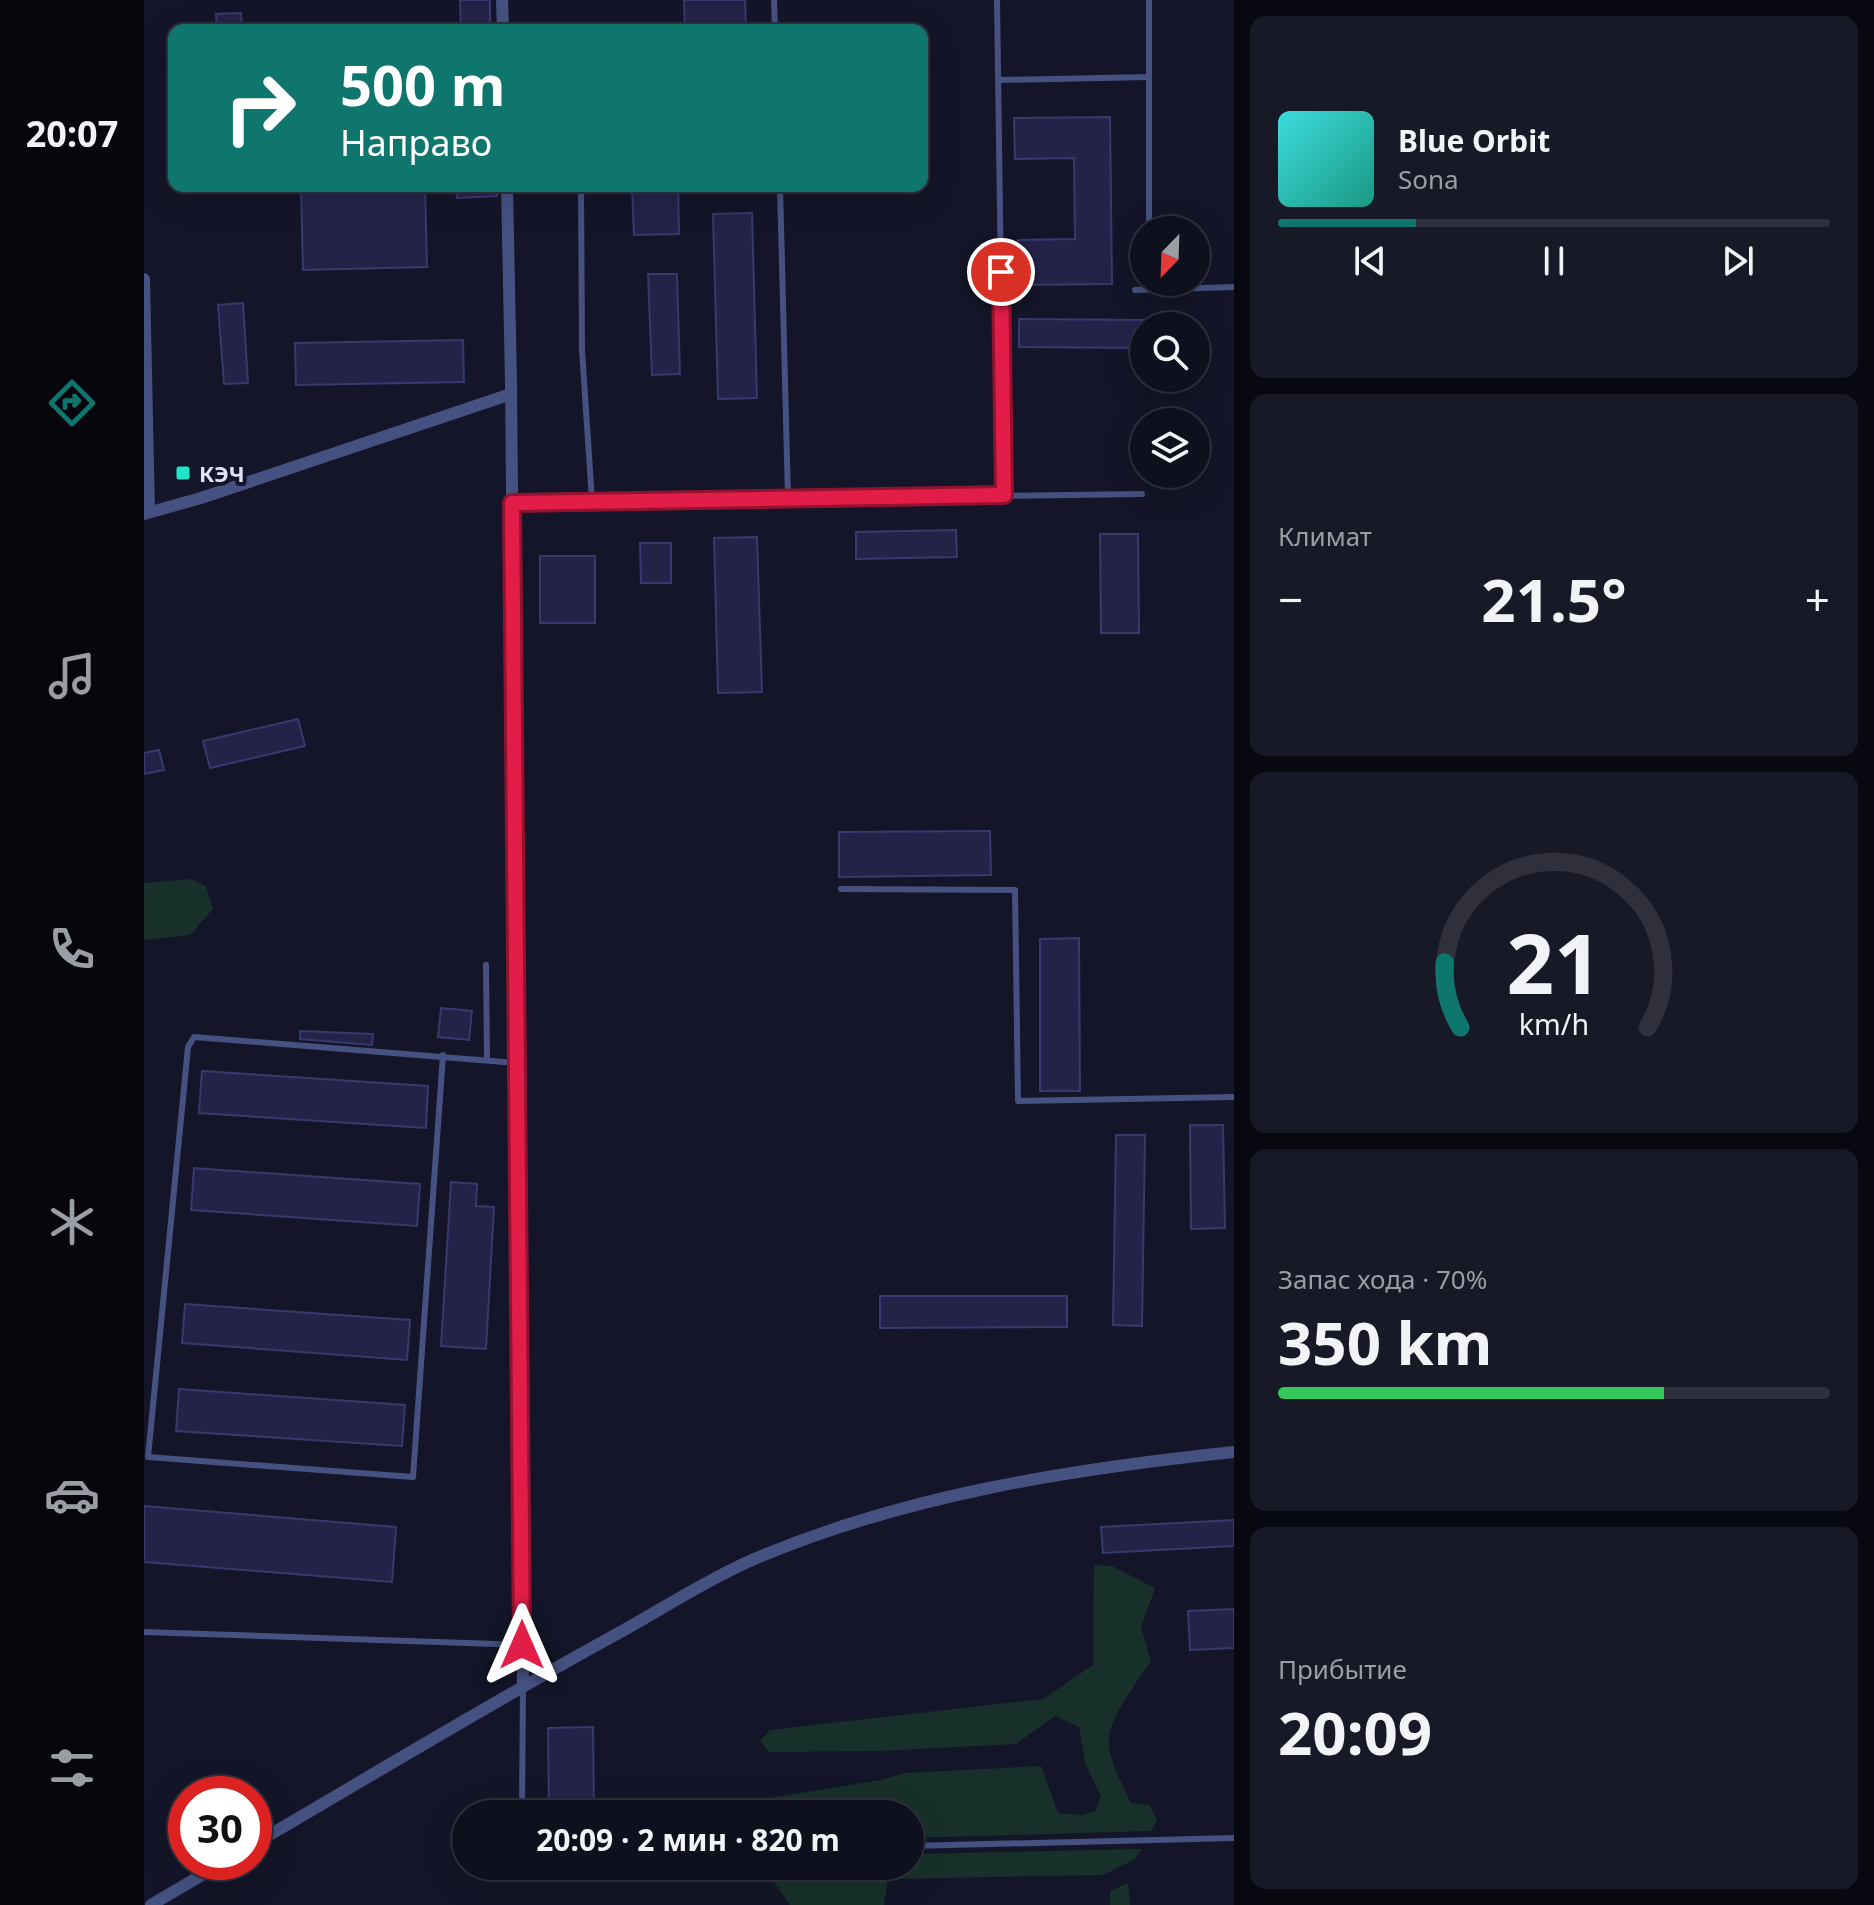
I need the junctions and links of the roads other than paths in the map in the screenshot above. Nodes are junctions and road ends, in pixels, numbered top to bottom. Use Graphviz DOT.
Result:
graph roads {
  1 [pos="502,0"];
  2 [pos="774,0"];
  3 [pos="997,0"];
  4 [pos="1149,0"];
  5 [pos="503,24"];
  6 [pos="775,24"];
  7 [pos="1149,77"];
  8 [pos="999,80"];
  9 [pos="507,192"];
  10 [pos="581,192"];
  11 [pos="780,192"];
  12 [pos="1149,216"];
  13 [pos="144,279"];
  14 [pos="1210,287"];
  15 [pos="1234,287"];
  16 [pos="145,375"];
  17 [pos="511,394"];
  18 [pos="1142,494"];
  19 [pos="1004,495"];
  20 [pos="788,498"];
  21 [pos="592,501"];
  22 [pos="512,503"];
  23 [pos="146,513"];
  24 [pos="841,889"];
  25 [pos="486,965"];
  26 [pos="443,1055"];
  27 [pos="487,1059"];
  28 [pos="517,1063"];
  29 [pos="1234,1097"];
  30 [pos="1234,1452"];
  31 [pos="144,1632"];
  32 [pos="522,1645"];
  33 [pos="523,1685"];
  34 [pos="522,1800"];
  35 [pos="272,1833"];
  36 [pos="1234,1838"];
  37 [pos="924,1846"];
  38 [pos="193,1880"];
  39 [pos="151,1905"];
  1 -- 5 [label="street"];
  2 -- 6 [label="lane"];
  3 -- 8 [label="lane"];
  4 -- 7 [label="lane"];
  7 -- 8 [label="lane"];
  7 -- 12 [label="lane"];
  8 -- 19 [label="lane"];
  9 -- 17 [label="street"];
  10 -- 21 [label="lane"];
  11 -- 20 [label="lane"];
  13 -- 16 [label="street"];
  14 -- 15 [label="lane"];
  16 -- 23 [label="street"];
  17 -- 22 [label="street"];
  17 -- 23 [label="street"];
  18 -- 19 [label="lane"];
  19 -- 20 [label="lane"];
  20 -- 21 [label="lane"];
  21 -- 22 [label="lane"];
  22 -- 28 [label="street"];
  24 -- 29 [label="lane"];
  25 -- 27 [label="lane"];
  26 -- 26 [label="lane"];
  26 -- 27 [label="lane"];
  27 -- 28 [label="lane"];
  28 -- 32 [label="street"];
  30 -- 33 [label="street"];
  31 -- 32 [label="lane"];
  32 -- 33 [label="street"];
  33 -- 34 [label="lane"];
  33 -- 35 [label="street"];
  36 -- 37 [label="lane"];
  38 -- 39 [label="street"];
}
